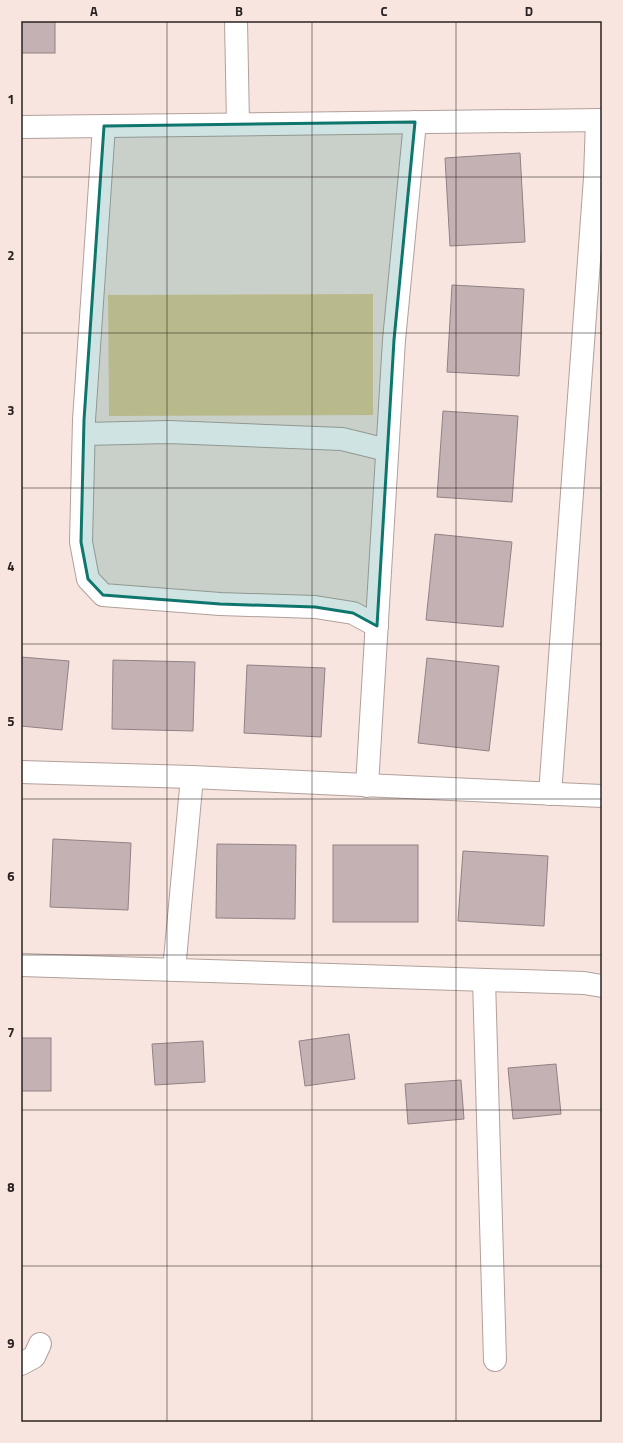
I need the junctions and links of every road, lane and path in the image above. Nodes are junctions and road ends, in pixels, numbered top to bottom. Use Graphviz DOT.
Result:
graph roads {
  1 [pos="236,21"];
  2 [pos="600,120"];
  3 [pos="415,122"];
  4 [pos="238,124"];
  5 [pos="104,126"];
  6 [pos="21,127"];
  7 [pos="84,434"];
  8 [pos="387,450"];
  9 [pos="377,626"];
  10 [pos="21,772"];
  11 [pos="192,778"];
  12 [pos="367,786"];
  13 [pos="550,794"];
  14 [pos="602,796"];
  15 [pos="21,965"];
  16 [pos="174,970"];
  17 [pos="484,980"];
  18 [pos="602,986"];
  19 [pos="40,1344"];
  20 [pos="495,1360"];
  21 [pos="21,1364"];
  1 -- 4 [label="street"];
  2 -- 3 [label="street"];
  2 -- 13 [label="street"];
  3 -- 4 [label="street"];
  3 -- 8 [label="street"];
  4 -- 5 [label="street"];
  5 -- 6 [label="street"];
  5 -- 7 [label="street"];
  7 -- 8 [label="street"];
  7 -- 9 [label="street"];
  8 -- 9 [label="street"];
  9 -- 12 [label="street"];
  10 -- 11 [label="street"];
  11 -- 12 [label="street"];
  11 -- 16 [label="street"];
  12 -- 13 [label="street"];
  13 -- 14 [label="street"];
  15 -- 16 [label="street"];
  16 -- 17 [label="street"];
  17 -- 18 [label="street"];
  17 -- 20 [label="street"];
  19 -- 21 [label="street"];
}
